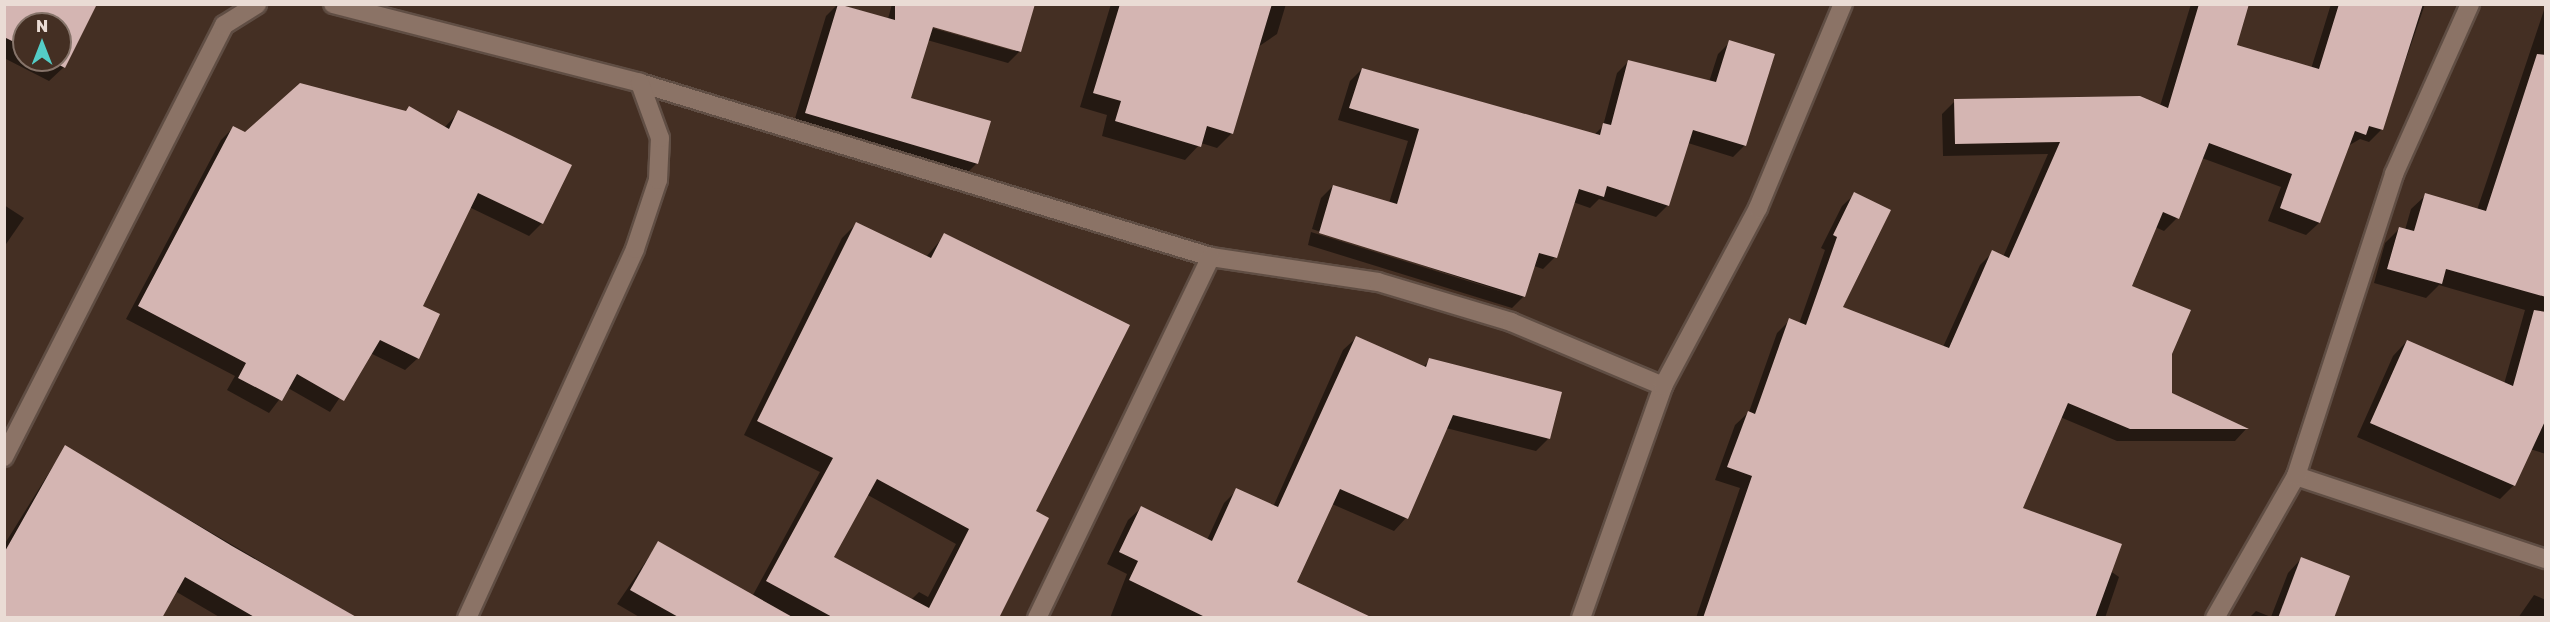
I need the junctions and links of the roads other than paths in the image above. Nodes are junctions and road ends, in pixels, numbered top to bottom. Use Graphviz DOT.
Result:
graph roads {
  1 [pos="257,4"];
  2 [pos="333,4"];
  3 [pos="1843,4"];
  4 [pos="2470,4"];
  5 [pos="640,83"];
  6 [pos="1211,257"];
  7 [pos="1663,386"];
  8 [pos="4,457"];
  9 [pos="2296,477"];
  10 [pos="2546,559"];
  11 [pos="467,618"];
  12 [pos="1037,618"];
  13 [pos="1581,618"];
  14 [pos="2215,618"];
  1 -- 8 [label="street"];
  2 -- 5 [label="street"];
  3 -- 7 [label="street"];
  4 -- 9 [label="street"];
  5 -- 6 [label="street"];
  5 -- 11 [label="street"];
  6 -- 7 [label="street"];
  6 -- 12 [label="street"];
  7 -- 13 [label="street"];
  9 -- 10 [label="street"];
  9 -- 14 [label="street"];
}
